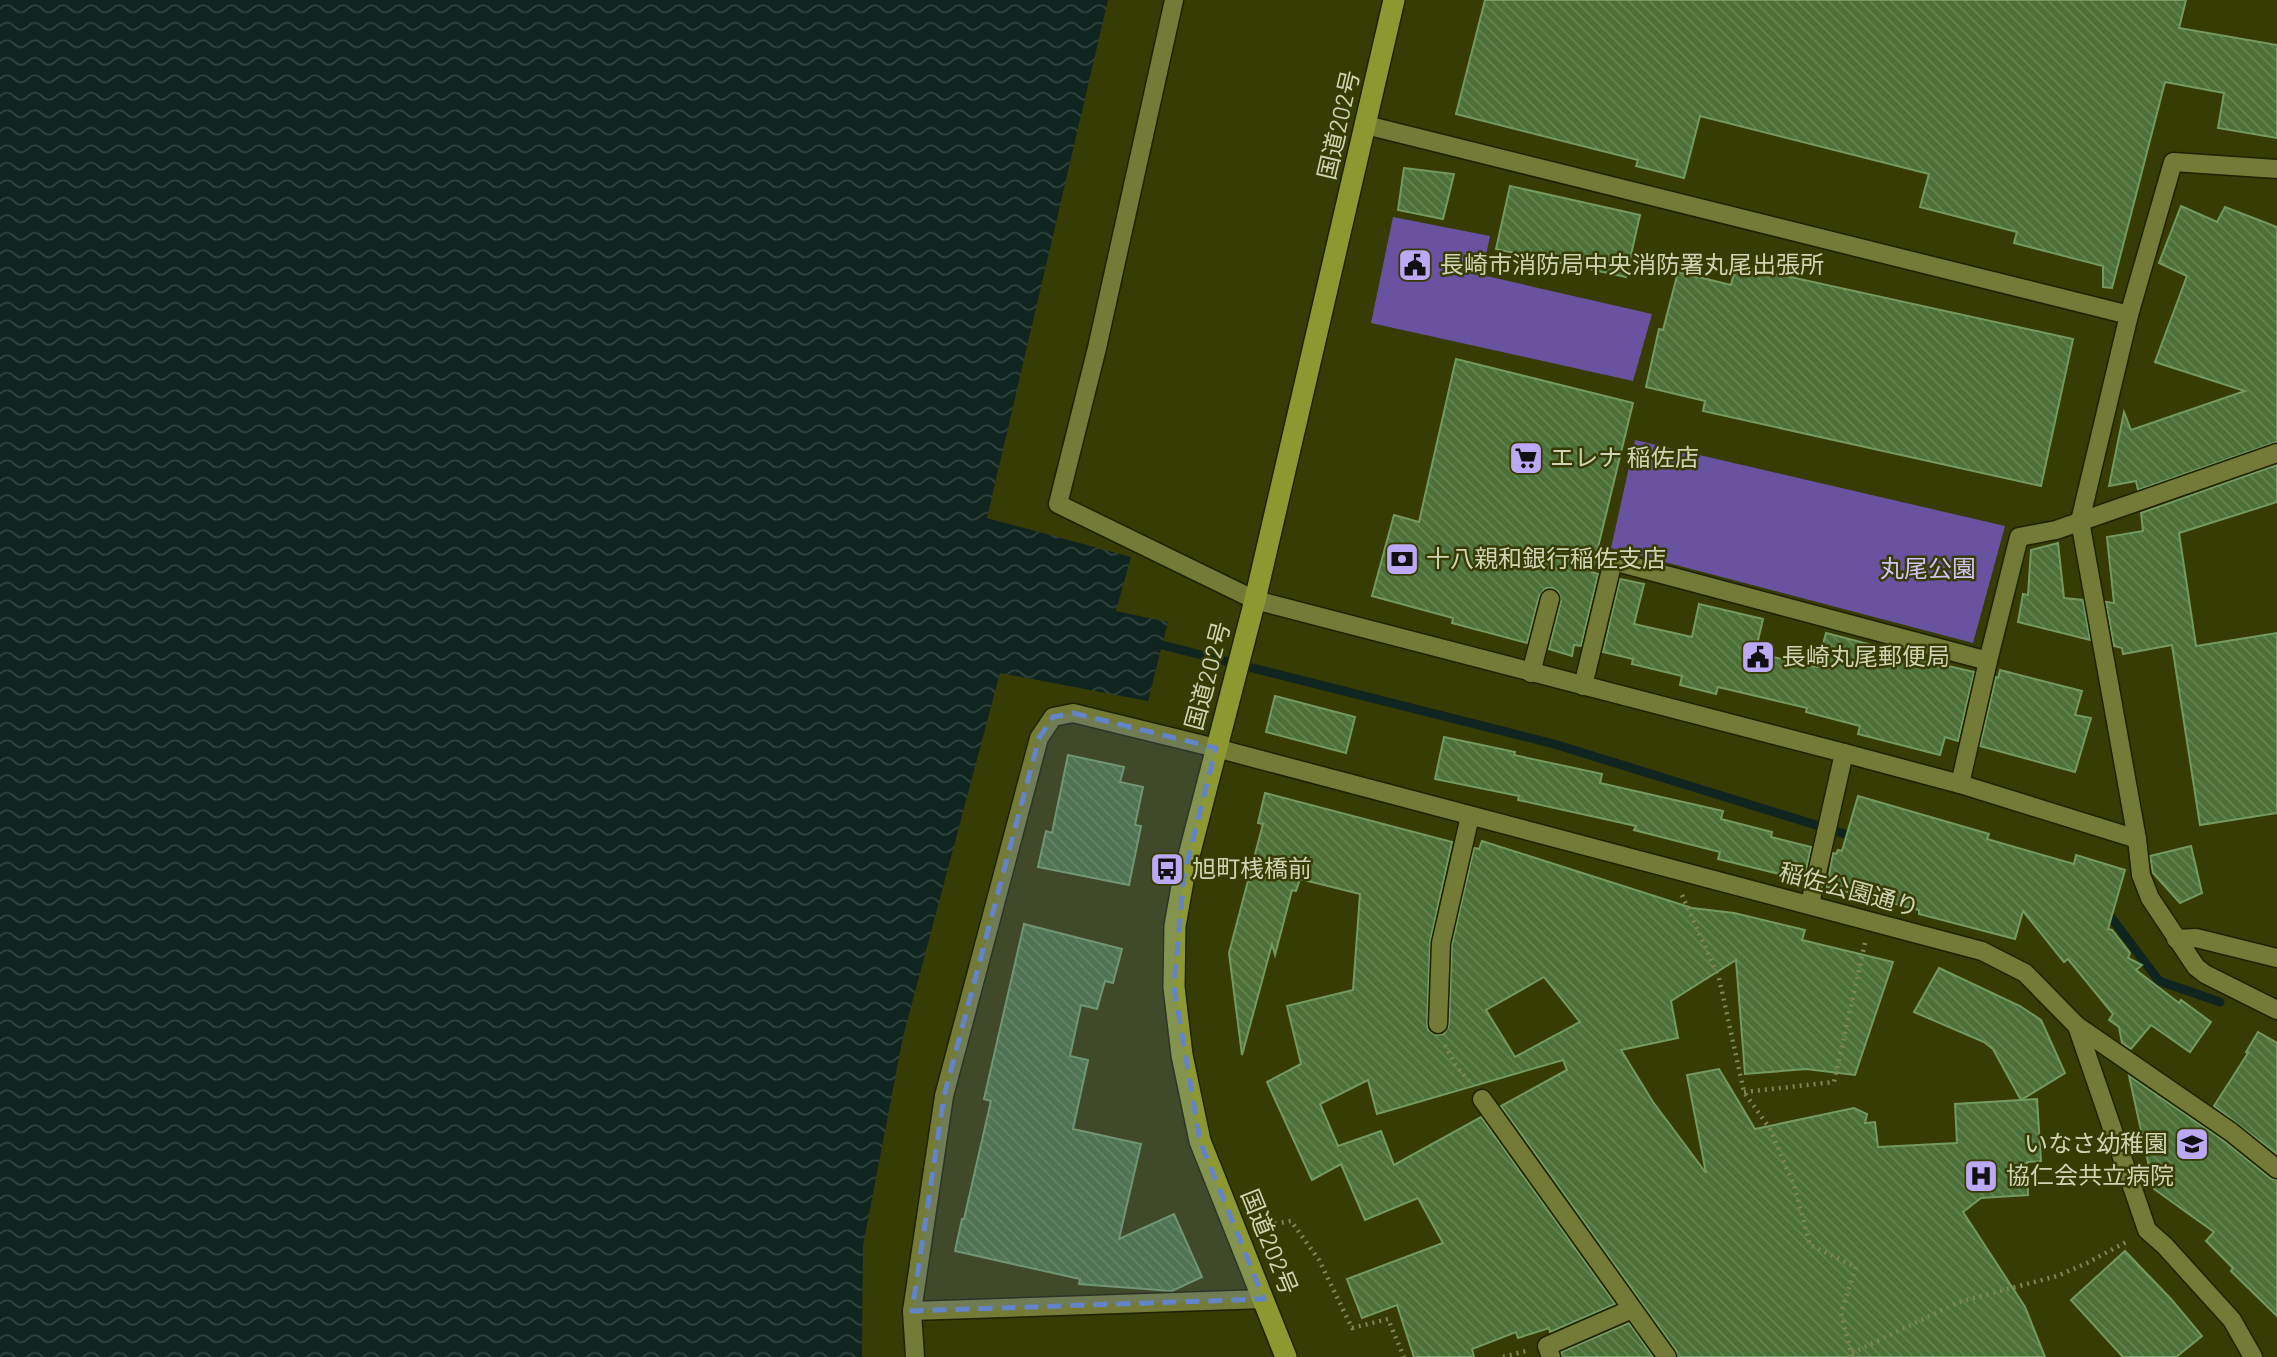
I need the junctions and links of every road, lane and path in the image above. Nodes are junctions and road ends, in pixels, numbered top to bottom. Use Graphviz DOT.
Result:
graph roads {
  1 [pos="1174,0"];
  2 [pos="1394,0"];
  3 [pos="1366,125"];
  4 [pos="2277,169"];
  5 [pos="2129,315"];
  6 [pos="2277,453"];
  7 [pos="2081,521"];
  8 [pos="1550,599"];
  9 [pos="1255,600"];
  10 [pos="1987,661"];
  11 [pos="1531,673"];
  12 [pos="1583,686"];
  13 [pos="1216,748"];
  14 [pos="1844,753"];
  15 [pos="1960,784"];
  16 [pos="1470,816"];
  17 [pos="2137,839"];
  18 [pos="1676,870"];
  19 [pos="1810,904"];
  20 [pos="1869,921"];
  21 [pos="2176,939"];
  22 [pos="2277,958"];
  23 [pos="2277,1010"];
  24 [pos="1438,1024"];
  25 [pos="2077,1026"];
  26 [pos="1744,1092"];
  27 [pos="1482,1099"];
  28 [pos="2277,1169"];
  29 [pos="1291,1221"];
  30 [pos="2147,1230"];
  31 [pos="1264,1299"];
  32 [pos="1632,1309"];
  33 [pos="912,1311"];
  34 [pos="1852,1355"];
  35 [pos="915,1357"];
  36 [pos="1286,1357"];
  37 [pos="1404,1357"];
  38 [pos="1551,1357"];
  39 [pos="1667,1357"];
  40 [pos="2253,1357"];
  1 -- 9 [label="street"];
  2 -- 3 [label="highway, 国道202号"];
  3 -- 5 [label="street"];
  3 -- 9 [label="highway, 国道202号"];
  4 -- 5 [label="street"];
  5 -- 7 [label="street"];
  6 -- 7 [label="street"];
  7 -- 10 [label="street"];
  7 -- 17 [label="street"];
  8 -- 11 [label="street"];
  9 -- 11 [label="street"];
  9 -- 13 [label="highway, 国道202号"];
  10 -- 12 [label="street"];
  10 -- 15 [label="street"];
  11 -- 12 [label="street"];
  12 -- 14 [label="street"];
  13 -- 16 [label="street, 稲佐公園通り"];
  13 -- 31 [label="highway, 国道202号"];
  13 -- 33 [label="street, 稲佐公園通り"];
  14 -- 15 [label="street"];
  14 -- 19 [label="street"];
  15 -- 17 [label="street"];
  16 -- 18 [label="street, 稲佐公園通り"];
  16 -- 24 [label="street"];
  17 -- 21 [label="street"];
  18 -- 19 [label="street, 稲佐公園通り"];
  18 -- 26 [label="path"];
  19 -- 20 [label="street, 稲佐公園通り"];
  20 -- 25 [label="street, 稲佐公園通り"];
  20 -- 26 [label="path"];
  21 -- 22 [label="street"];
  21 -- 23 [label="street"];
  24 -- 27 [label="path"];
  25 -- 28 [label="street"];
  25 -- 30 [label="street, 稲佐公園通り"];
  26 -- 34 [label="path"];
  27 -- 32 [label="street"];
  29 -- 37 [label="path"];
  30 -- 34 [label="path"];
  30 -- 40 [label="street, 稲佐公園通り"];
  31 -- 33 [label="street"];
  31 -- 36 [label="highway, 国道202号"];
  32 -- 38 [label="street"];
  32 -- 39 [label="street"];
  33 -- 35 [label="street, 稲佐公園通り"];
}
